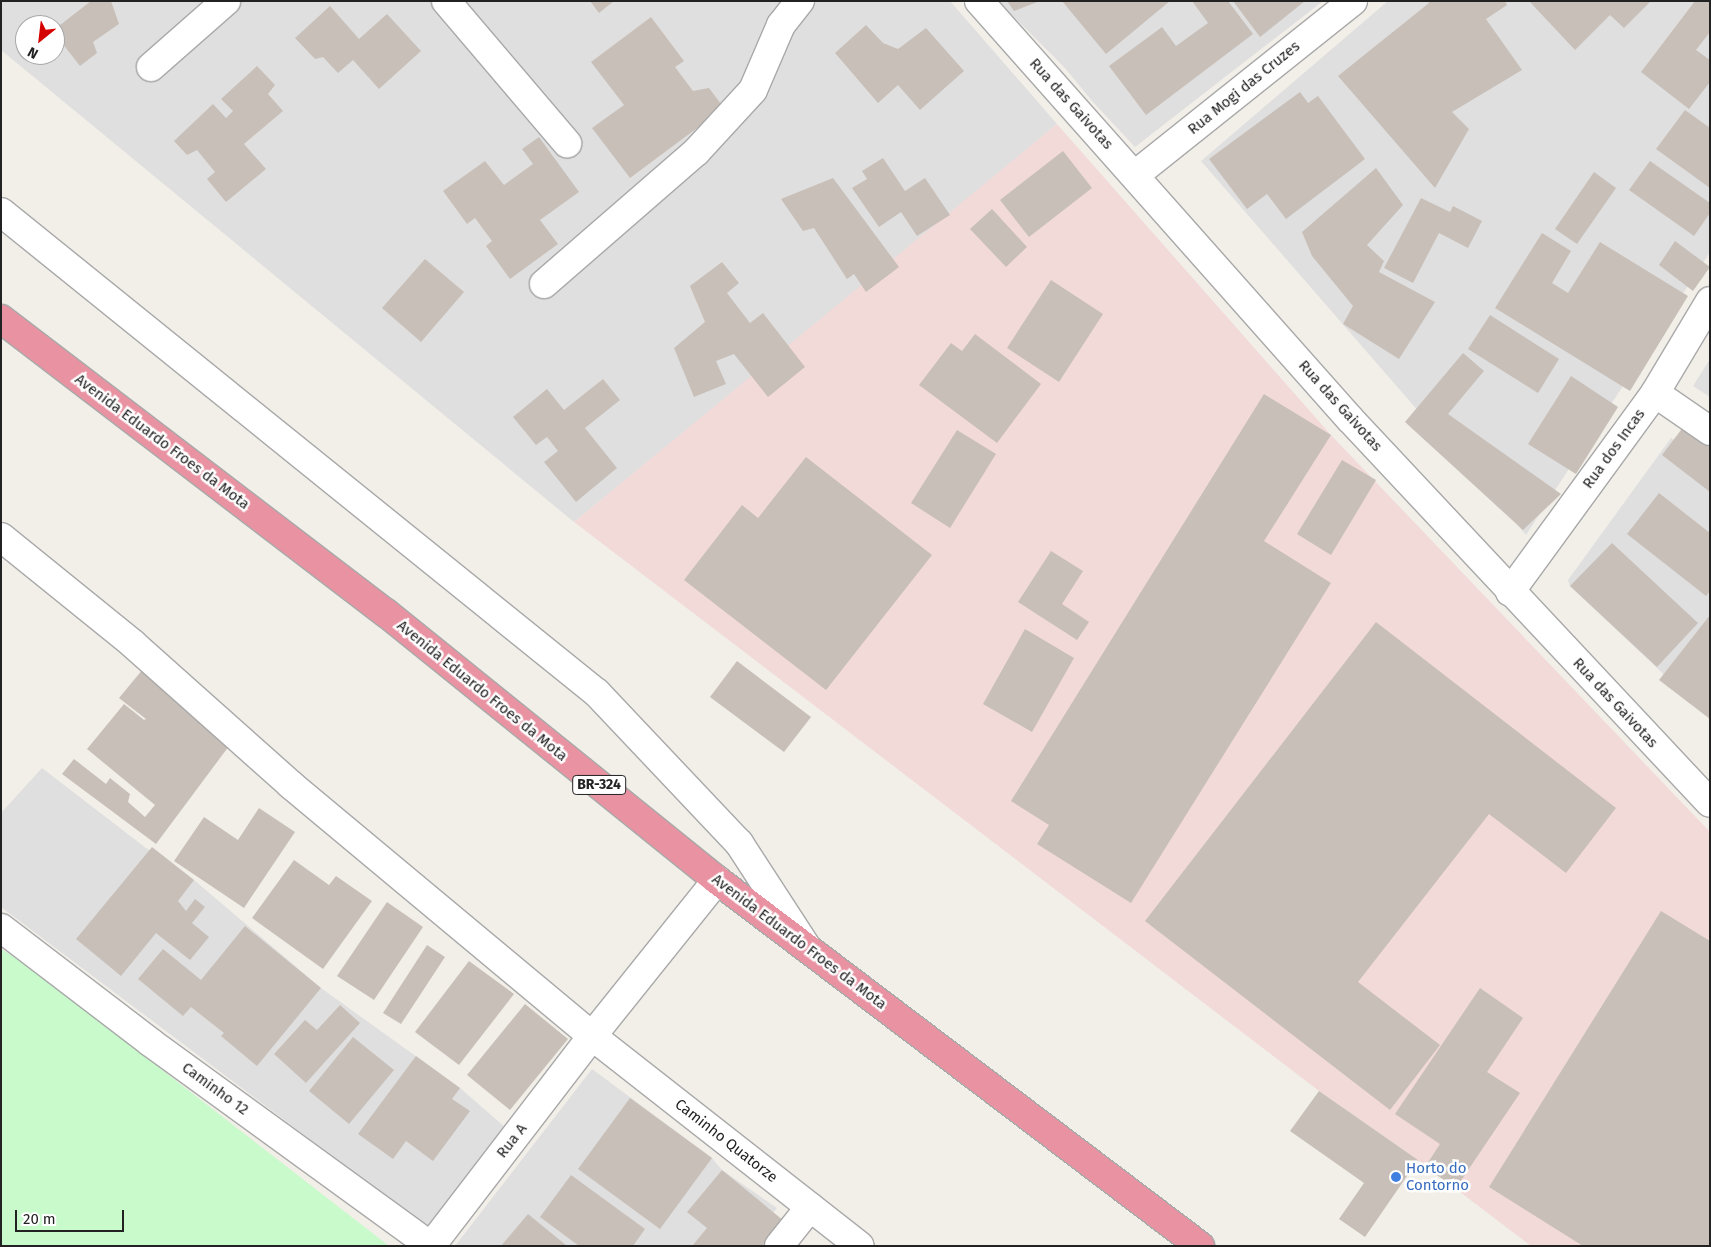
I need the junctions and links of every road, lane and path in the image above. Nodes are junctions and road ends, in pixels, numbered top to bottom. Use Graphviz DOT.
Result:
graph roads {
  1 [pos="226,1"];
  2 [pos="446,1"];
  3 [pos="800,1"];
  4 [pos="979,1"];
  5 [pos="1353,1"];
  6 [pos="152,67"];
  7 [pos="567,143"];
  8 [pos="1135,175"];
  9 [pos="1,212"];
  10 [pos="544,284"];
  11 [pos="1710,301"];
  12 [pos="2,320"];
  13 [pos="1655,393"];
  14 [pos="1710,431"];
  15 [pos="1,537"];
  16 [pos="1510,592"];
  17 [pos="1710,803"];
  18 [pos="717,880"];
  19 [pos="1,928"];
  20 [pos="809,949"];
  21 [pos="592,1036"];
  22 [pos="810,1207"];
  23 [pos="431,1246"];
  24 [pos="779,1246"];
  25 [pos="860,1246"];
  26 [pos="1200,1246"];
  1 -- 6 [label="street"];
  2 -- 7 [label="street"];
  3 -- 10 [label="street"];
  4 -- 8 [label="street, Rua das Gaivotas"];
  5 -- 8 [label="street, Rua Mogi das Cruzes"];
  8 -- 16 [label="street, Rua das Gaivotas"];
  9 -- 20 [label="street"];
  11 -- 13 [label="street, Rua dos Incas"];
  12 -- 18 [label="highway, Avenida Eduardo Froes da Mota / BR-324"];
  13 -- 14 [label="street"];
  13 -- 16 [label="street, Rua dos Incas"];
  15 -- 21 [label="street, Caminho Quatorze"];
  16 -- 17 [label="street, Rua das Gaivotas"];
  18 -- 20 [label="highway, Avenida Eduardo Froes da Mota / BR-324"];
  18 -- 21 [label="street, Rua A"];
  19 -- 23 [label="street, Caminho 12"];
  20 -- 26 [label="highway, Avenida Eduardo Froes da Mota / BR-324"];
  21 -- 22 [label="street, Caminho Quatorze"];
  21 -- 23 [label="street, Rua A"];
  22 -- 24 [label="street"];
  22 -- 25 [label="street, Caminho Quatorze"];
}
